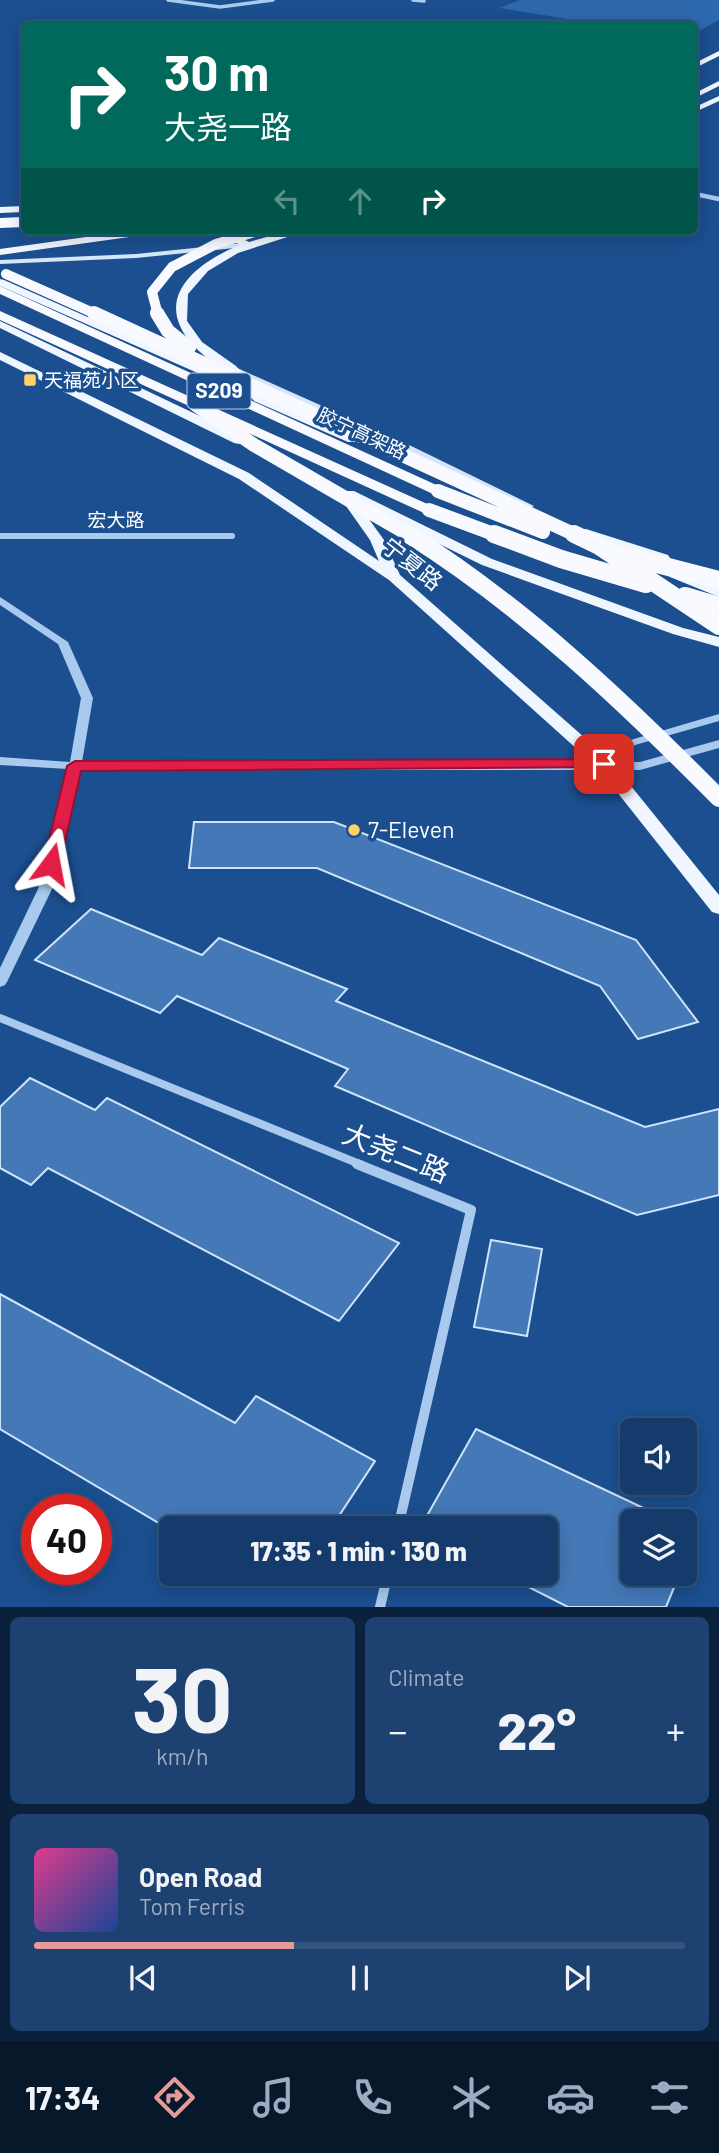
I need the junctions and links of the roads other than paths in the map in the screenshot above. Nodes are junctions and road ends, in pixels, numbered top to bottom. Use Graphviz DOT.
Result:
graph roads {
  1 [pos="168,0"];
  2 [pos="273,0"];
  3 [pos="413,0"];
  4 [pos="424,1"];
  5 [pos="719,43"];
  6 [pos="709,47"];
  7 [pos="719,53"];
  8 [pos="698,64"];
  9 [pos="719,83"];
  10 [pos="698,94"];
  11 [pos="719,97"];
  12 [pos="698,108"];
  13 [pos="698,195"];
  14 [pos="719,199"];
  15 [pos="21,209"];
  16 [pos="0,210"];
  17 [pos="21,220"];
  18 [pos="0,224"];
  19 [pos="45,235"];
  20 [pos="122,235"];
  21 [pos="226,235"];
  22 [pos="245,235"];
  23 [pos="286,235"];
  24 [pos="0,241"];
  25 [pos="252,244"];
  26 [pos="0,252"];
  27 [pos="1,272"];
  28 [pos="0,290"];
  29 [pos="0,315"];
  30 [pos="0,324"];
  31 [pos="0,355"];
  32 [pos="232,369"];
  33 [pos="259,393"];
  34 [pos="196,405"];
  35 [pos="334,414"];
  36 [pos="342,490"];
  37 [pos="586,533"];
  38 [pos="0,536"];
  39 [pos="232,536"];
  40 [pos="719,574"];
  41 [pos="394,577"];
  42 [pos="719,580"];
  43 [pos="719,593"];
  44 [pos="0,600"];
  45 [pos="719,606"];
  46 [pos="719,626"];
  47 [pos="719,642"];
  48 [pos="719,717"];
  49 [pos="719,744"];
  50 [pos="0,761"];
  51 [pos="604,764"];
  52 [pos="75,766"];
  53 [pos="719,798"];
  54 [pos="719,908"];
  55 [pos="0,982"];
  56 [pos="0,1018"];
  57 [pos="401,1516"];
  58 [pos="385,1586"];
  59 [pos="380,1607"];
  1 -- 2 [label="street"];
  3 -- 4 [label="street"];
  5 -- 6 [label="main road"];
  7 -- 8 [label="main road"];
  9 -- 10 [label="main road"];
  11 -- 12 [label="main road"];
  13 -- 14 [label="street"];
  15 -- 16 [label="main road"];
  17 -- 18 [label="highway, bridge"];
  19 -- 24 [label="main road"];
  20 -- 26 [label="main road"];
  21 -- 25 [label="main road"];
  22 -- 33 [label="highway, bridge"];
  23 -- 25 [label="main road"];
  25 -- 27 [label="main road"];
  25 -- 32 [label="main road"];
  27 -- 33 [label="highway, bridge"];
  28 -- 42 [label="highway, 胶宁高架路 / S209, bridge"];
  29 -- 34 [label="highway, 胶宁高架路 / S209"];
  30 -- 36 [label="main road, 宁夏路"];
  31 -- 41 [label="main road, 宁夏路"];
  32 -- 33 [label="main road"];
  32 -- 35 [label="main road"];
  33 -- 35 [label="main road"];
  33 -- 37 [label="main road"];
  33 -- 46 [label="highway, bridge"];
  34 -- 45 [label="highway, 胶宁高架路 / S209, bridge"];
  34 -- 53 [label="highway, bridge"];
  35 -- 37 [label="main road"];
  36 -- 41 [label="main road"];
  36 -- 47 [label="main road, 宁夏路"];
  37 -- 40 [label="main road"];
  37 -- 43 [label="main road"];
  38 -- 39 [label="street, 宏大路"];
  41 -- 51 [label="main road, 宁夏路"];
  44 -- 52 [label="street"];
  48 -- 51 [label="street"];
  49 -- 51 [label="street"];
  50 -- 52 [label="street"];
  51 -- 52 [label="street"];
  51 -- 54 [label="main road, 宁夏路"];
  52 -- 55 [label="street"];
  56 -- 57 [label="street, 大尧二路"];
  58 -- 59 [label="street"];
}
